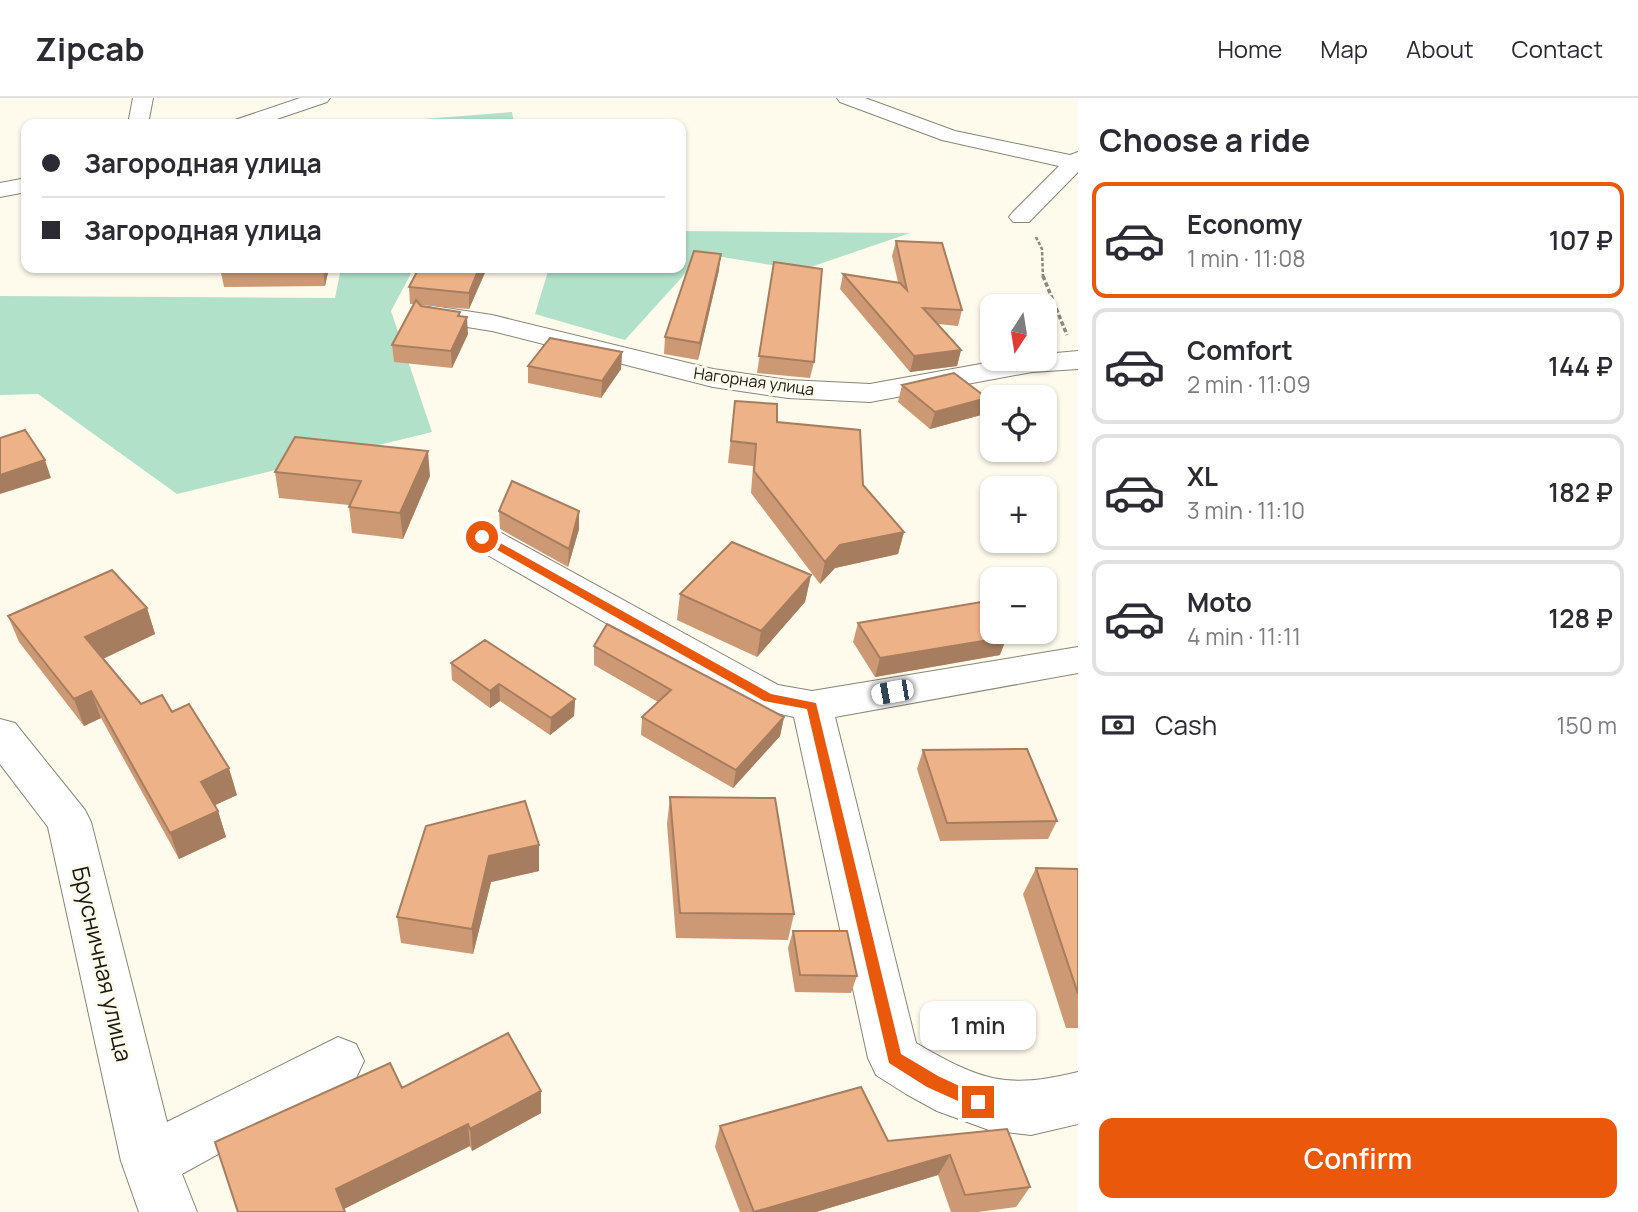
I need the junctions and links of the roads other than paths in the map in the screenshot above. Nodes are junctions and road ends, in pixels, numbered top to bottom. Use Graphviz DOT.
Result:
graph roads {
  1 [pos="143,98"];
  2 [pos="320,98"];
  3 [pos="847,98"];
  4 [pos="139,119"];
  5 [pos="257,119"];
  6 [pos="1076,160"];
  7 [pos="21,186"];
  8 [pos="0,190"];
  9 [pos="1021,217"];
  10 [pos="433,314"];
  11 [pos="1076,359"];
  12 [pos="482,537"];
  13 [pos="1078,660"];
  14 [pos="812,706"];
  15 [pos="0,734"];
  16 [pos="338,1061"];
  17 [pos="1078,1098"];
  18 [pos="149,1161"];
  19 [pos="168,1212"];
  1 -- 4 [label="street"];
  2 -- 5 [label="street"];
  3 -- 6 [label="street"];
  6 -- 9 [label="street"];
  7 -- 8 [label="street"];
  10 -- 11 [label="street, Нагорная улица"];
  12 -- 14 [label="street"];
  13 -- 14 [label="street"];
  14 -- 17 [label="street"];
  15 -- 18 [label="street, Брусничная улица"];
  16 -- 18 [label="street"];
  18 -- 19 [label="street, Брусничная улица"];
}
